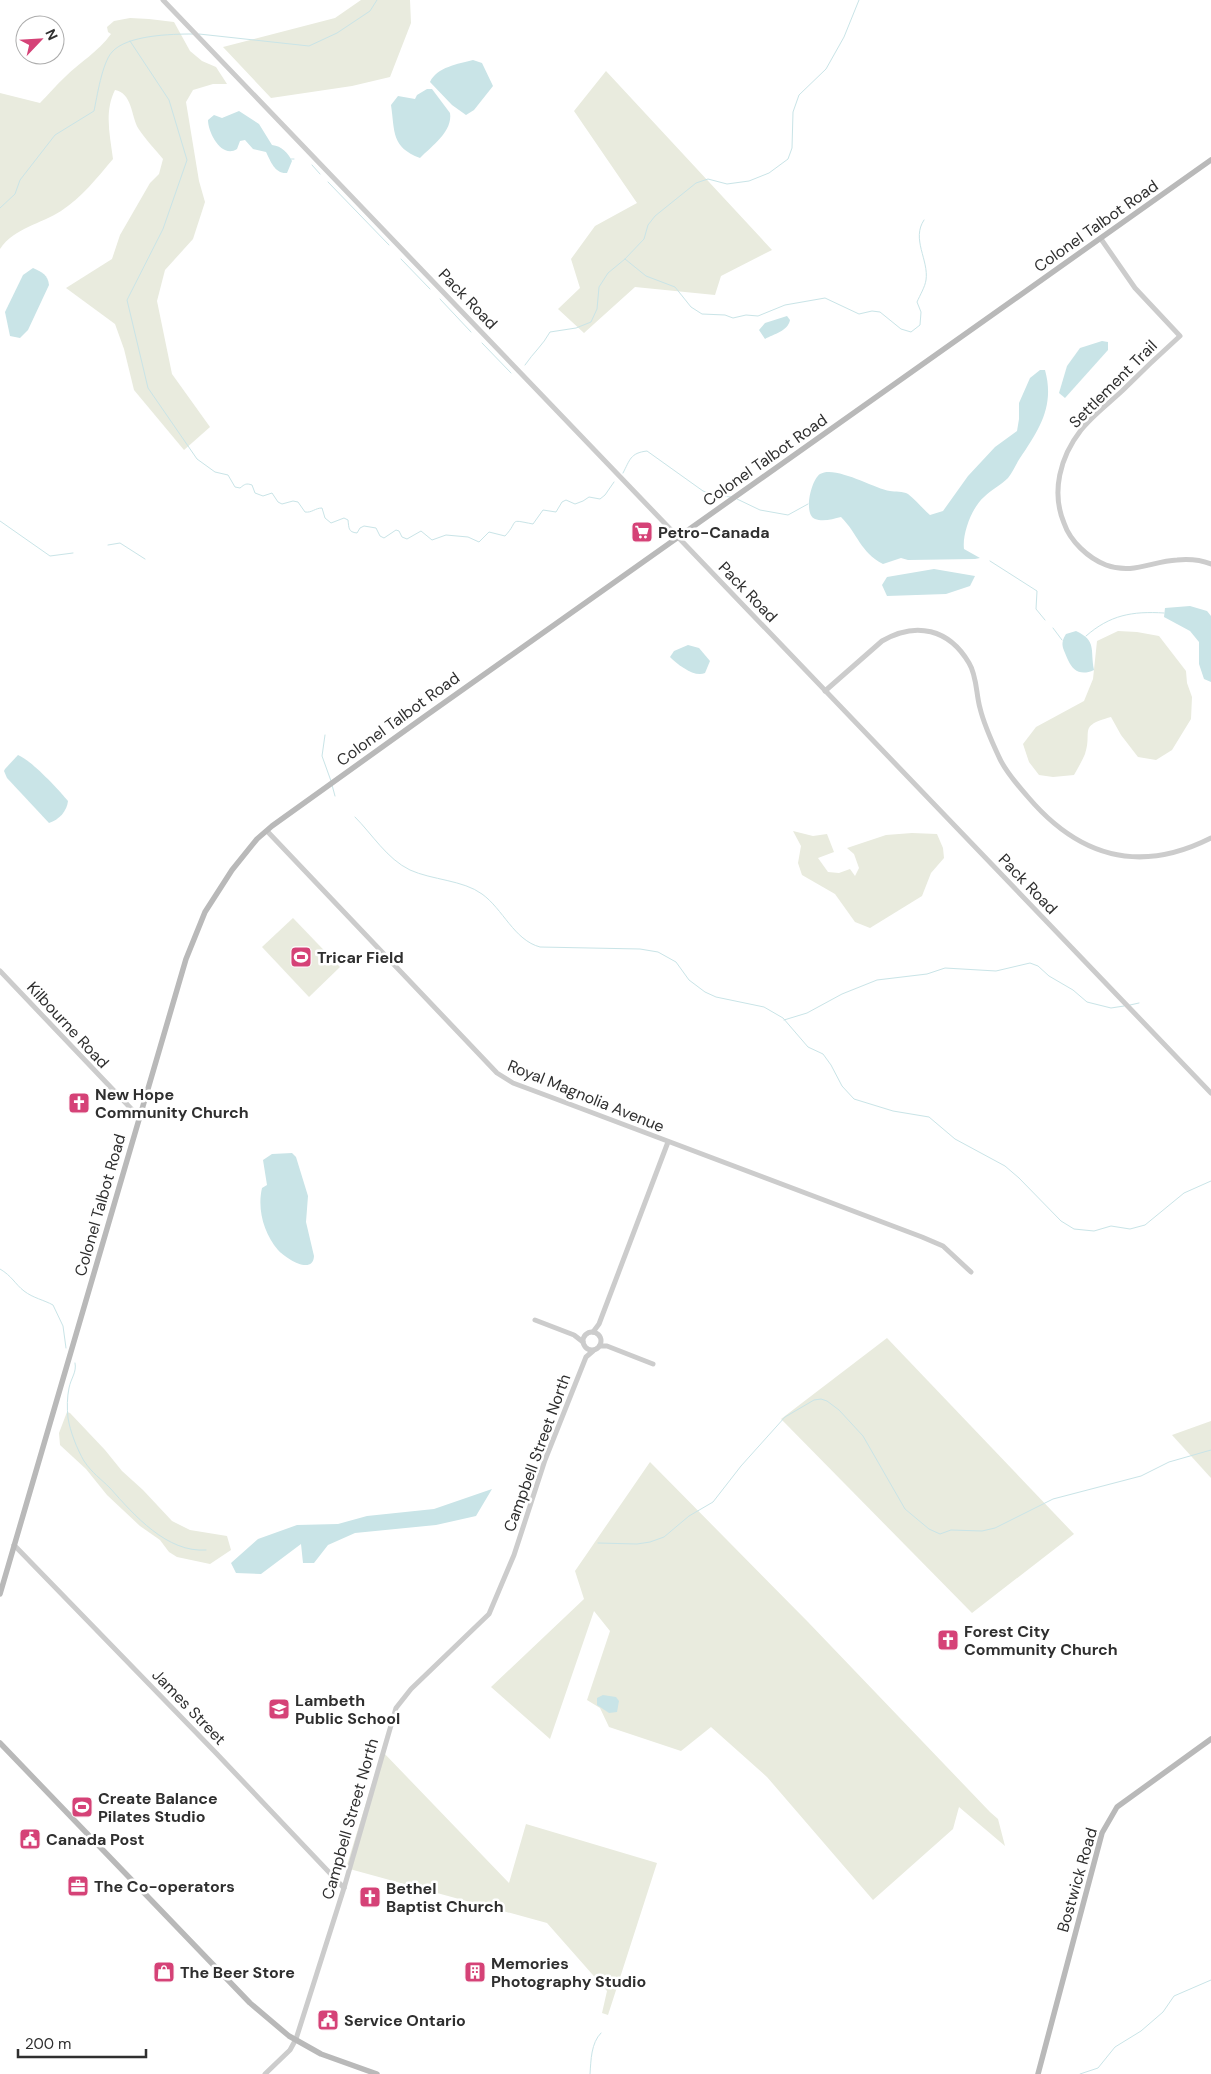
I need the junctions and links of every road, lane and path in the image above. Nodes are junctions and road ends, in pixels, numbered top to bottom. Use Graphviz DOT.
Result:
graph roads {
  1 [pos="162,0"];
  2 [pos="1211,160"];
  3 [pos="1101,239"];
  4 [pos="678,538"];
  5 [pos="1211,564"];
  6 [pos="825,690"];
  7 [pos="267,831"];
  8 [pos="1211,838"];
  9 [pos="0,971"];
  10 [pos="1211,1093"];
  11 [pos="140,1118"];
  12 [pos="668,1142"];
  13 [pos="970,1272"];
  14 [pos="535,1320"];
  15 [pos="586,1334"];
  16 [pos="574,1335"];
  17 [pos="598,1338"];
  18 [pos="583,1342"];
  19 [pos="586,1348"];
  20 [pos="593,1351"];
  21 [pos="586,1357"];
  22 [pos="653,1364"];
  23 [pos="14,1545"];
  24 [pos="0,1594"];
  25 [pos="1211,1739"];
  26 [pos="0,1743"];
  27 [pos="344,1888"];
  28 [pos="296,2039"];
  29 [pos="265,2074"];
  30 [pos="377,2074"];
  31 [pos="1038,2074"];
  1 -- 4 [label="street, Pack Road"];
  2 -- 3 [label="main road, Colonel Talbot Road"];
  3 -- 4 [label="main road, Colonel Talbot Road"];
  3 -- 5 [label="street, Settlement Trail"];
  4 -- 6 [label="street, Pack Road"];
  4 -- 7 [label="main road, Colonel Talbot Road"];
  6 -- 8 [label="street"];
  6 -- 10 [label="street, Pack Road"];
  7 -- 11 [label="main road, Colonel Talbot Road"];
  7 -- 12 [label="street, Royal Magnolia Avenue"];
  9 -- 11 [label="street, Kilbourne Road"];
  11 -- 23 [label="main road, Colonel Talbot Road"];
  12 -- 13 [label="street, Royal Magnolia Avenue"];
  12 -- 17 [label="street"];
  14 -- 16 [label="street"];
  15 -- 16 [label="street"];
  15 -- 17 [label="street"];
  15 -- 18 [label="street"];
  16 -- 18 [label="street"];
  17 -- 20 [label="street"];
  17 -- 22 [label="street"];
  18 -- 19 [label="street"];
  19 -- 20 [label="street"];
  19 -- 21 [label="street, Campbell Street North"];
  20 -- 21 [label="street, Campbell Street North"];
  21 -- 27 [label="street, Campbell Street North"];
  23 -- 24 [label="main road, Colonel Talbot Road"];
  23 -- 27 [label="street, James Street"];
  25 -- 31 [label="main road, Bostwick Road"];
  26 -- 28 [label="main road"];
  27 -- 28 [label="street, Campbell Street North"];
  28 -- 29 [label="street, Campbell Street North"];
  28 -- 30 [label="main road"];
}
